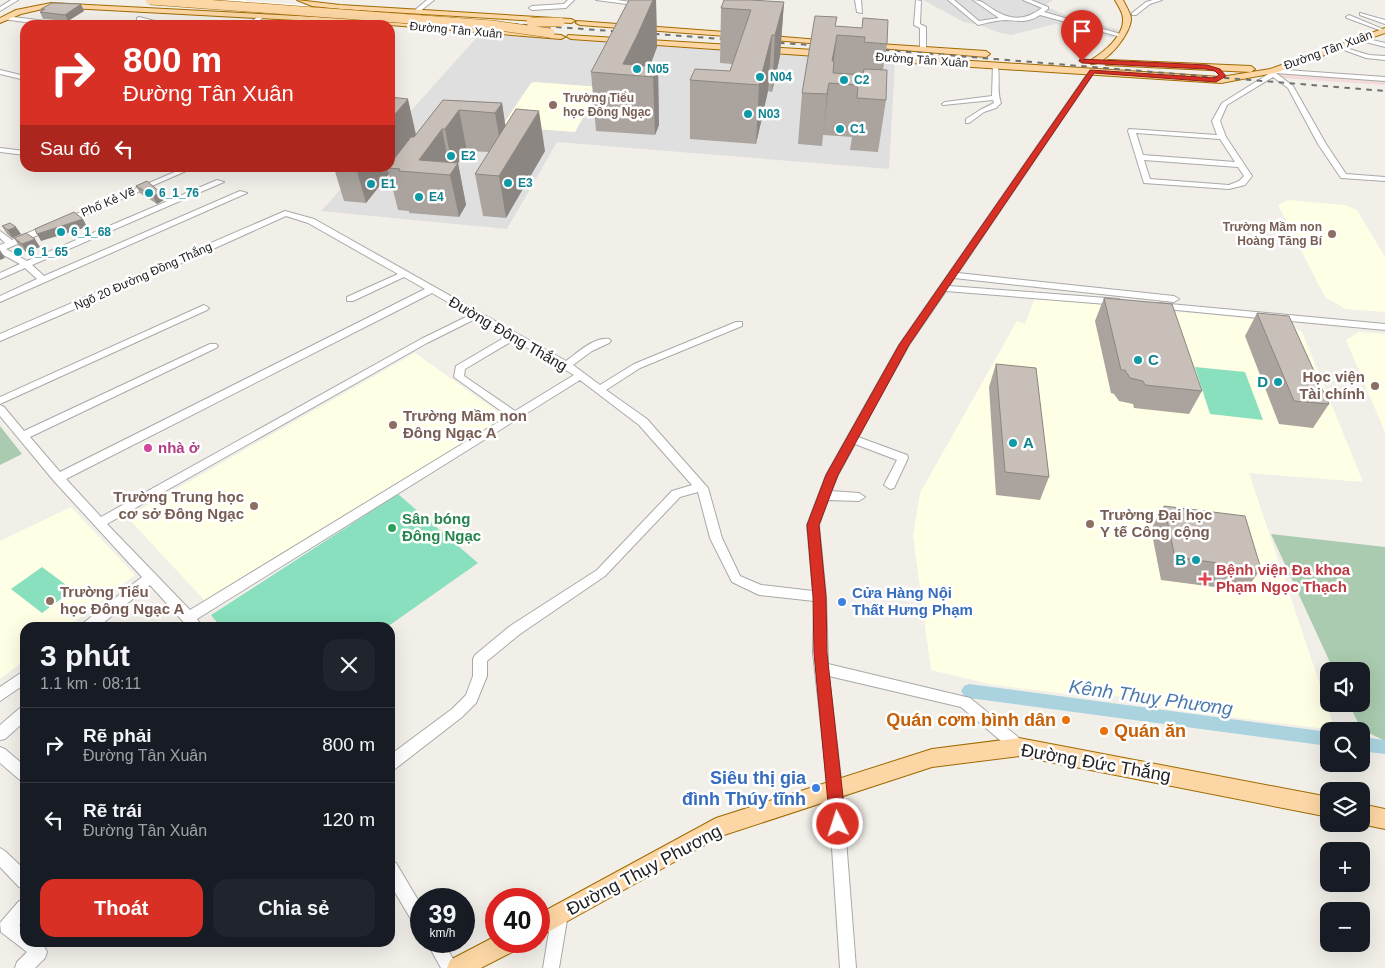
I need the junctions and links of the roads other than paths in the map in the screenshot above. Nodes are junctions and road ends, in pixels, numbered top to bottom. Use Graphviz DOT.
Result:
graph roads {
  1 [pos="15,0"];
  2 [pos="30,0"];
  3 [pos="40,0"];
  4 [pos="150,0"];
  5 [pos="169,0"];
  6 [pos="213,0"];
  7 [pos="301,0"];
  8 [pos="431,0"];
  9 [pos="571,0"];
  10 [pos="600,0"];
  11 [pos="858,0"];
  12 [pos="951,0"];
  13 [pos="976,0"];
  14 [pos="1026,0"];
  15 [pos="1159,0"];
  16 [pos="609,1"];
  17 [pos="918,1"];
  18 [pos="51,5"];
  19 [pos="648,5"];
  20 [pos="1127,5"];
  21 [pos="340,7"];
  22 [pos="350,8"];
  23 [pos="532,8"];
  24 [pos="0,9"];
  25 [pos="145,9"];
  26 [pos="417,12"];
  27 [pos="860,12"];
  28 [pos="1040,13"];
  29 [pos="1362,14"];
  30 [pos="262,16"];
  31 [pos="1349,17"];
  32 [pos="2,19"];
  33 [pos="139,19"];
  34 [pos="638,19"];
  35 [pos="1002,19"];
  36 [pos="145,20"];
  37 [pos="257,20"];
  38 [pos="327,20"];
  39 [pos="337,20"];
  40 [pos="20,21"];
  41 [pos="571,21"];
  42 [pos="560,22"];
  43 [pos="580,22"];
  44 [pos="652,22"];
  45 [pos="395,24"];
  46 [pos="608,25"];
  47 [pos="732,25"];
  48 [pos="1384,28"];
  49 [pos="678,31"];
  50 [pos="550,33"];
  51 [pos="729,34"];
  52 [pos="1121,35"];
  53 [pos="748,36"];
  54 [pos="561,37"];
  55 [pos="571,37"];
  56 [pos="757,37"];
  57 [pos="1360,39"];
  58 [pos="842,43"];
  59 [pos="861,45"];
  60 [pos="1385,45"];
  61 [pos="880,46"];
  62 [pos="1338,46"];
  63 [pos="923,50"];
  64 [pos="1124,52"];
  65 [pos="879,58"];
  66 [pos="1385,58"];
  67 [pos="1110,63"];
  68 [pos="1153,64"];
  69 [pos="992,65"];
  70 [pos="1091,65"];
  71 [pos="1207,67"];
  72 [pos="20,71"];
  73 [pos="0,72"];
  74 [pos="1272,72"];
  75 [pos="11,74"];
  76 [pos="20,77"];
  77 [pos="0,78"];
  78 [pos="1385,79"];
  79 [pos="1216,80"];
  80 [pos="995,98"];
  81 [pos="945,104"];
  82 [pos="969,121"];
  83 [pos="1222,137"];
  84 [pos="0,150"];
  85 [pos="20,152"];
  86 [pos="1140,155"];
  87 [pos="1239,163"];
  88 [pos="180,172"];
  89 [pos="1385,179"];
  90 [pos="220,182"];
  91 [pos="243,193"];
  92 [pos="285,213"];
  93 [pos="138,216"];
  94 [pos="158,229"];
  95 [pos="0,234"];
  96 [pos="11,243"];
  97 [pos="0,248"];
  98 [pos="26,264"];
  99 [pos="404,274"];
  100 [pos="952,275"];
  101 [pos="0,276"];
  102 [pos="43,280"];
  103 [pos="943,288"];
  104 [pos="431,290"];
  105 [pos="0,299"];
  106 [pos="350,299"];
  107 [pos="204,308"];
  108 [pos="476,315"];
  109 [pos="1385,319"];
  110 [pos="739,324"];
  111 [pos="1385,327"];
  112 [pos="512,336"];
  113 [pos="0,338"];
  114 [pos="606,341"];
  115 [pos="212,346"];
  116 [pos="566,365"];
  117 [pos="580,376"];
  118 [pos="599,390"];
  119 [pos="0,401"];
  120 [pos="0,409"];
  121 [pos="515,416"];
  122 [pos="23,436"];
  123 [pos="852,439"];
  124 [pos="58,478"];
  125 [pos="890,485"];
  126 [pos="700,487"];
  127 [pos="823,496"];
  128 [pos="859,497"];
  129 [pos="99,523"];
  130 [pos="150,578"];
  131 [pos="820,597"];
  132 [pos="190,617"];
  133 [pos="95,622"];
  134 [pos="193,622"];
  135 [pos="822,668"];
  136 [pos="20,680"];
  137 [pos="0,695"];
  138 [pos="20,716"];
  139 [pos="0,734"];
  140 [pos="1019,747"];
  141 [pos="0,754"];
  142 [pos="395,760"];
  143 [pos="20,771"];
  144 [pos="835,788"];
  145 [pos="1320,805"];
  146 [pos="1370,816"];
  147 [pos="1385,819"];
  148 [pos="0,856"];
  149 [pos="20,876"];
  150 [pos="395,877"];
  151 [pos="410,902"];
  152 [pos="20,912"];
  153 [pos="560,914"];
  154 [pos="550,920"];
  155 [pos="20,937"];
  156 [pos="32,947"];
  157 [pos="441,953"];
  158 [pos="487,953"];
  159 [pos="24,968"];
  160 [pos="450,968"];
  161 [pos="458,968"];
  162 [pos="551,968"];
  163 [pos="848,968"];
  1 -- 24 [label="street"];
  2 -- 32 [label="main road"];
  3 -- 18 [label="main road"];
  4 -- 50 [label="main road, bridge"];
  5 -- 25 [label="main road"];
  6 -- 42 [label="main road, bridge"];
  7 -- 21 [label="main road, Đường Tân Xuân"];
  8 -- 26 [label="street"];
  9 -- 23 [label="street"];
  10 -- 16 [label="street"];
  11 -- 27 [label="street"];
  12 -- 35 [label="street"];
  13 -- 35 [label="street"];
  14 -- 28 [label="street"];
  15 -- 20 [label="street"];
  16 -- 19 [label="street"];
  17 -- 63 [label="street"];
  18 -- 25 [label="main road, Đường Tân Xuân"];
  18 -- 32 [label="main road"];
  20 -- 52 [label="main road"];
  20 -- 67 [label="main road"];
  21 -- 22 [label="main road, Đường Tân Xuân"];
  21 -- 38 [label="main road"];
  22 -- 26 [label="main road, Đường Tân Xuân"];
  22 -- 39 [label="main road"];
  25 -- 30 [label="main road, Đường Tân Xuân"];
  26 -- 41 [label="main road, Đường Tân Xuân"];
  28 -- 35 [label="street"];
  28 -- 52 [label="street"];
  29 -- 48 [label="street"];
  30 -- 37 [label="street"];
  30 -- 38 [label="main road, Đường Tân Xuân"];
  31 -- 48 [label="street"];
  32 -- 40 [label="street"];
  33 -- 36 [label="street"];
  34 -- 46 [label="main road"];
  38 -- 39 [label="main road, Đường Tân Xuân"];
  41 -- 42 [label="main road"];
  41 -- 43 [label="main road"];
  42 -- 50 [label="main road"];
  43 -- 46 [label="main road"];
  43 -- 55 [label="main road"];
  44 -- 49 [label="main road"];
  45 -- 54 [label="main road, Đường Tân Xuân"];
  46 -- 49 [label="main road"];
  47 -- 51 [label="street"];
  48 -- 57 [label="main road, Đường Tân Xuân"];
  49 -- 51 [label="main road"];
  50 -- 54 [label="main road"];
  51 -- 53 [label="main road"];
  52 -- 70 [label="main road"];
  54 -- 55 [label="main road, Đường Tân Xuân"];
  55 -- 65 [label="main road, Đường Tân Xuân"];
  56 -- 58 [label="main road"];
  57 -- 60 [label="street"];
  57 -- 62 [label="main road, Đường Tân Xuân"];
  59 -- 61 [label="main road, Đường Tân Xuân"];
  61 -- 63 [label="main road, Đường Tân Xuân"];
  61 -- 65 [label="main road"];
  62 -- 66 [label="street"];
  62 -- 74 [label="main road, Đường Tân Xuân"];
  63 -- 69 [label="main road, Đường Tân Xuân"];
  64 -- 68 [label="main road"];
  65 -- 69 [label="main road, Đường Tân Xuân"];
  67 -- 68 [label="main road, Đường Tân Xuân"];
  67 -- 70 [label="main road, Đường Tân Xuân"];
  68 -- 71 [label="main road, Đường Tân Xuân"];
  69 -- 70 [label="main road, Đường Tân Xuân"];
  69 -- 80 [label="street"];
  70 -- 79 [label="main road, Đường Tân Xuân"];
  70 -- 100 [label="street"];
  71 -- 74 [label="main road, Đường Tân Xuân"];
  71 -- 79 [label="main road"];
  72 -- 75 [label="street"];
  73 -- 75 [label="street"];
  74 -- 78 [label="street"];
  74 -- 79 [label="main road, Đường Tân Xuân"];
  74 -- 83 [label="street"];
  74 -- 89 [label="street"];
  75 -- 76 [label="street"];
  75 -- 77 [label="street"];
  80 -- 81 [label="street"];
  80 -- 82 [label="street"];
  83 -- 86 [label="street"];
  83 -- 87 [label="street"];
  84 -- 85 [label="street"];
  86 -- 87 [label="street"];
  86 -- 87 [label="street"];
  88 -- 96 [label="street, Phố Kẻ Vẽ"];
  90 -- 93 [label="street"];
  91 -- 94 [label="street"];
  92 -- 99 [label="street, Đường Đông Thắng"];
  92 -- 113 [label="street, Ngõ 20 Đường Đồng Thắng"];
  93 -- 94 [label="street"];
  93 -- 98 [label="street"];
  94 -- 102 [label="street"];
  95 -- 96 [label="street"];
  96 -- 97 [label="street, Phố Kẻ Vẽ"];
  97 -- 98 [label="street"];
  98 -- 101 [label="street"];
  98 -- 102 [label="street"];
  99 -- 104 [label="street, Đường Đông Thắng"];
  99 -- 106 [label="street"];
  100 -- 103 [label="street"];
  100 -- 109 [label="street"];
  102 -- 105 [label="street"];
  103 -- 111 [label="street"];
  103 -- 123 [label="street"];
  104 -- 108 [label="street, Đường Đông Thắng"];
  104 -- 124 [label="street"];
  107 -- 119 [label="street"];
  108 -- 112 [label="street, Đường Đông Thắng"];
  108 -- 129 [label="street"];
  110 -- 118 [label="street"];
  112 -- 116 [label="street, Đường Đông Thắng"];
  112 -- 121 [label="street"];
  114 -- 116 [label="street"];
  115 -- 122 [label="street"];
  116 -- 117 [label="street, Đường Đông Thắng"];
  117 -- 118 [label="street, Đường Đông Thắng"];
  117 -- 121 [label="street"];
  118 -- 126 [label="street, Đường Đông Thắng"];
  120 -- 122 [label="street"];
  121 -- 132 [label="street"];
  122 -- 124 [label="street"];
  123 -- 125 [label="street"];
  123 -- 127 [label="street"];
  124 -- 129 [label="street"];
  126 -- 131 [label="street, Đường Đông Thắng"];
  126 -- 142 [label="street"];
  127 -- 128 [label="street"];
  127 -- 131 [label="street"];
  129 -- 130 [label="street"];
  130 -- 132 [label="street"];
  130 -- 133 [label="street"];
  131 -- 135 [label="street"];
  132 -- 134 [label="street"];
  135 -- 140 [label="street"];
  135 -- 144 [label="street"];
  136 -- 137 [label="street"];
  138 -- 139 [label="street"];
  140 -- 144 [label="main road, Đường Đức Thắng"];
  140 -- 145 [label="main road, Đường Đức Thắng"];
  141 -- 143 [label="street"];
  144 -- 153 [label="main road, Đường Thụy Phương"];
  144 -- 163 [label="street"];
  146 -- 147 [label="main road"];
  148 -- 149 [label="street"];
  150 -- 151 [label="street"];
  152 -- 155 [label="street"];
  153 -- 154 [label="main road, Đường Thụy Phương"];
  153 -- 162 [label="street"];
  156 -- 159 [label="street"];
  157 -- 160 [label="street"];
  158 -- 161 [label="main road"];
}
